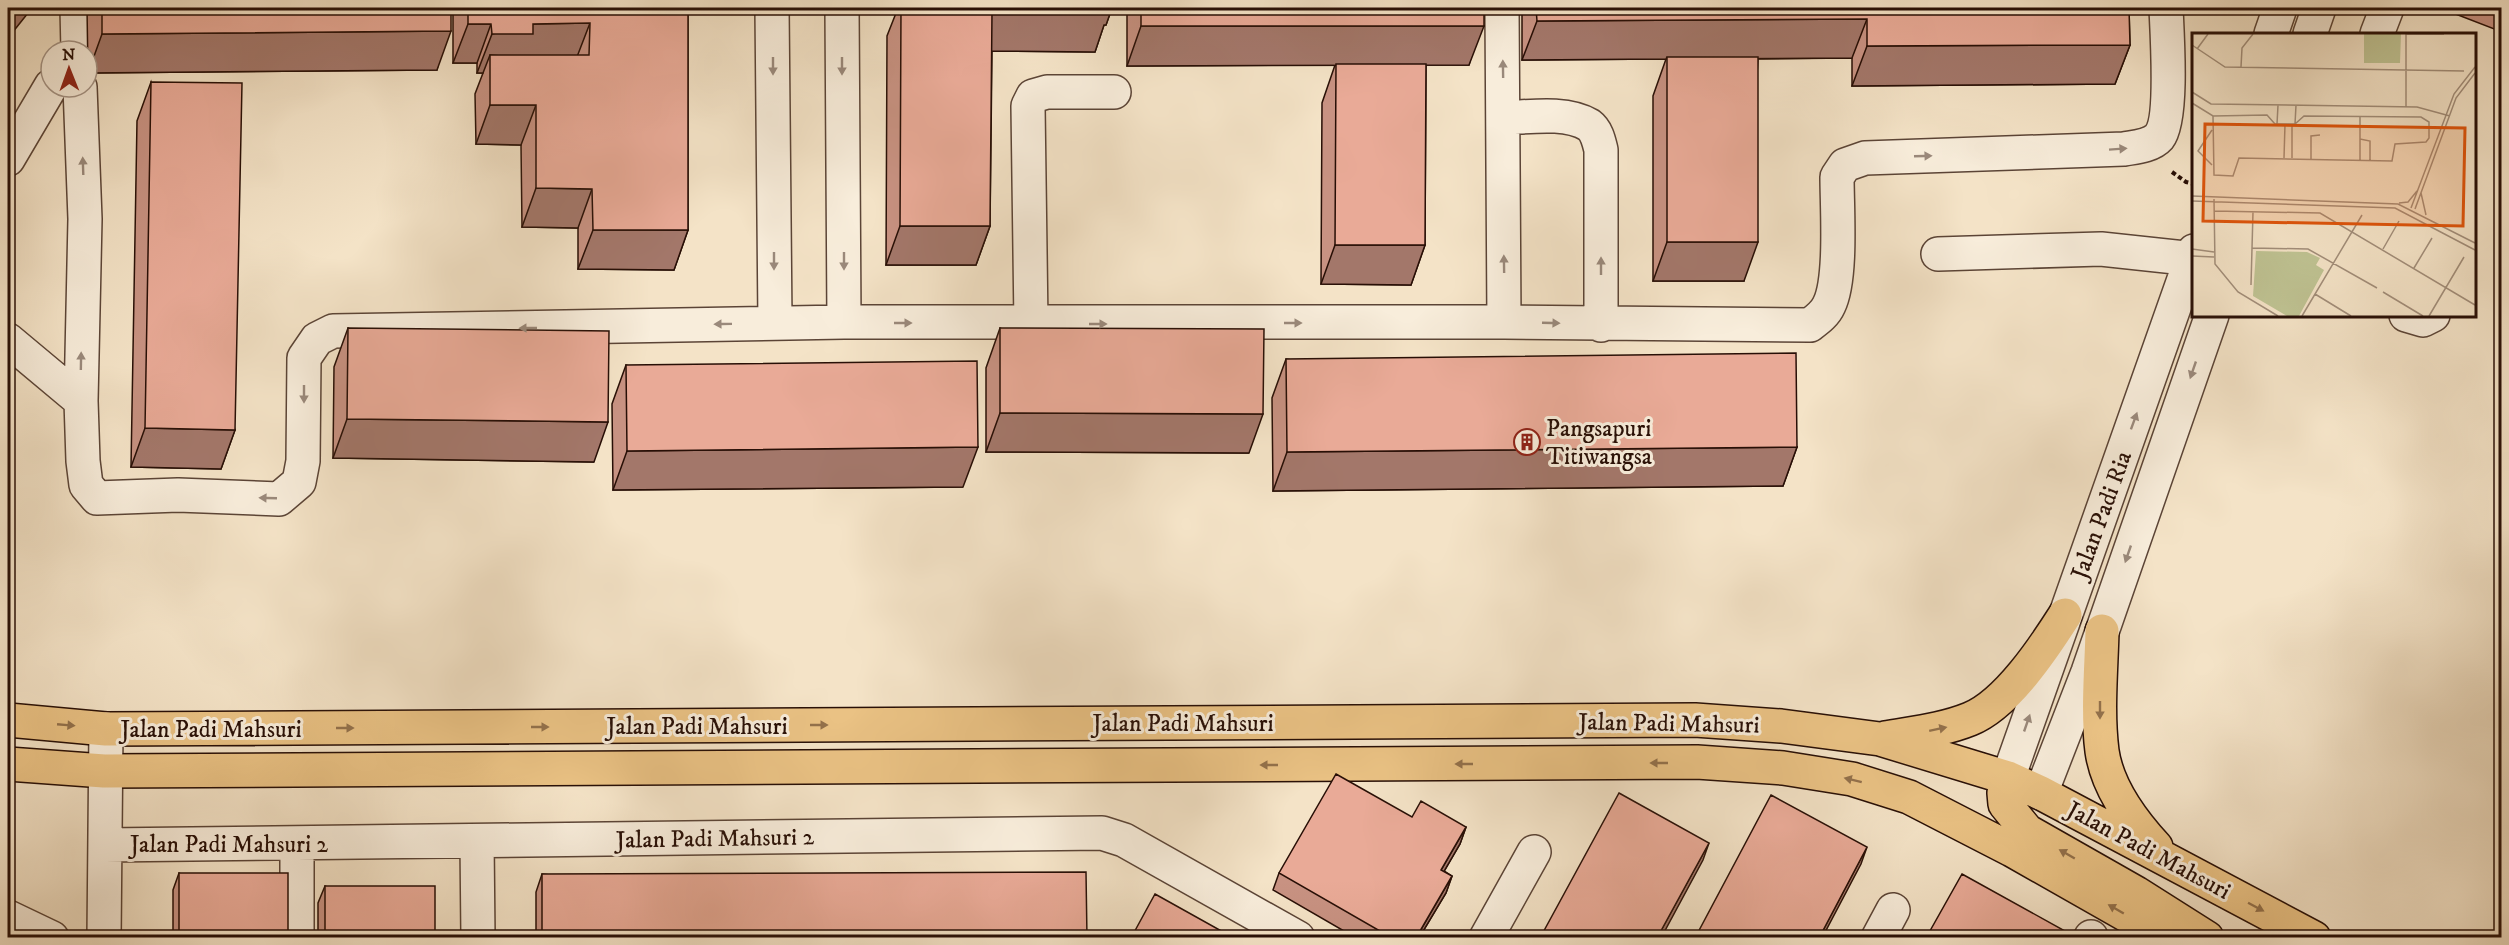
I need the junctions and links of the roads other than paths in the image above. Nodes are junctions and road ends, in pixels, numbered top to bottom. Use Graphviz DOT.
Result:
graph roads {
  1 [pos="77,8"];
  2 [pos="772,8"];
  3 [pos="842,8"];
  4 [pos="1502,8"];
  5 [pos="2166,8"];
  6 [pos="2280,8"];
  7 [pos="2319,8"];
  8 [pos="2387,8"];
  9 [pos="2271,33"];
  10 [pos="2310,33"];
  11 [pos="2377,33"];
  12 [pos="76,39"];
  13 [pos="1114,92"];
  14 [pos="43,99"];
  15 [pos="80,99"];
  16 [pos="1504,118"];
  17 [pos="8,159"];
  18 [pos="1938,254"];
  19 [pos="2192,256"];
  20 [pos="2192,259"];
  21 [pos="2212,316"];
  22 [pos="2409,316"];
  23 [pos="2431,316"];
  24 [pos="844,322"];
  25 [pos="1504,322"];
  26 [pos="775,323"];
  27 [pos="1030,324"];
  28 [pos="1601,325"];
  29 [pos="8,340"];
  30 [pos="81,401"];
  31 [pos="2065,615"];
  32 [pos="2102,631"];
  33 [pos="8,720"];
  34 [pos="106,729"];
  35 [pos="1880,739"];
  36 [pos="8,764"];
  37 [pos="104,771"];
  38 [pos="2008,778"];
  39 [pos="2041,793"];
  40 [pos="1909,797"];
  41 [pos="2011,813"];
  42 [pos="477,841"];
  43 [pos="297,844"];
  44 [pos="105,845"];
  45 [pos="1534,852"];
  46 [pos="2168,859"];
  47 [pos="8,917"];
  48 [pos="52,938"];
  49 [pos="105,938"];
  50 [pos="297,938"];
  51 [pos="478,938"];
  52 [pos="1298,938"];
  53 [pos="1486,938"];
  54 [pos="2167,938"];
  55 [pos="2207,938"];
  56 [pos="2314,938"];
  1 -- 12 [label="street"];
  2 -- 26 [label="street, one-way"];
  3 -- 24 [label="street, one-way"];
  16 -- 4 [label="street, one-way"];
  28 -- 5 [label="street, one-way"];
  6 -- 9 [label="street"];
  7 -- 10 [label="street"];
  8 -- 11 [label="street"];
  13 -- 27 [label="street"];
  14 -- 17 [label="street"];
  30 -- 15 [label="street, one-way"];
  25 -- 16 [label="street, one-way"];
  28 -- 16 [label="street, one-way"];
  18 -- 19 [label="street"];
  31 -- 20 [label="street, Jalan Padi Ria, one-way"];
  21 -- 32 [label="street, Jalan Padi Ria, one-way"];
  22 -- 23 [label="street"];
  24 -- 26 [label="street"];
  24 -- 27 [label="street, one-way"];
  27 -- 25 [label="street, one-way"];
  25 -- 28 [label="street, one-way"];
  26 -- 30 [label="street, one-way"];
  29 -- 30 [label="street"];
  35 -- 31 [label="main road, one-way"];
  38 -- 31 [label="street, Jalan Padi Ria, one-way"];
  32 -- 39 [label="street, Jalan Padi Ria"];
  32 -- 46 [label="main road, one-way"];
  33 -- 34 [label="main road, Jalan Padi Mahsuri, one-way"];
  34 -- 35 [label="main road, Jalan Padi Mahsuri, one-way"];
  34 -- 37 [label="street"];
  35 -- 38 [label="main road, Jalan Padi Mahsuri"];
  36 -- 37 [label="main road, Jalan Padi Mahsuri"];
  40 -- 37 [label="main road, Jalan Padi Mahsuri, one-way"];
  37 -- 44 [label="street"];
  38 -- 39 [label="main road, Jalan Padi Mahsuri"];
  38 -- 41 [label="main road"];
  39 -- 41 [label="main road"];
  39 -- 46 [label="main road, Jalan Padi Mahsuri"];
  40 -- 41 [label="main road"];
  54 -- 40 [label="main road, Jalan Padi Mahsuri, one-way"];
  55 -- 41 [label="main road, one-way"];
  42 -- 43 [label="street, Jalan Padi Mahsuri 2"];
  42 -- 51 [label="street"];
  42 -- 52 [label="street, Jalan Padi Mahsuri 2"];
  43 -- 44 [label="street, Jalan Padi Mahsuri 2"];
  43 -- 50 [label="street"];
  44 -- 49 [label="street"];
  45 -- 53 [label="street"];
  46 -- 56 [label="main road, Jalan Padi Mahsuri, one-way"];
  47 -- 48 [label="street"];
}
